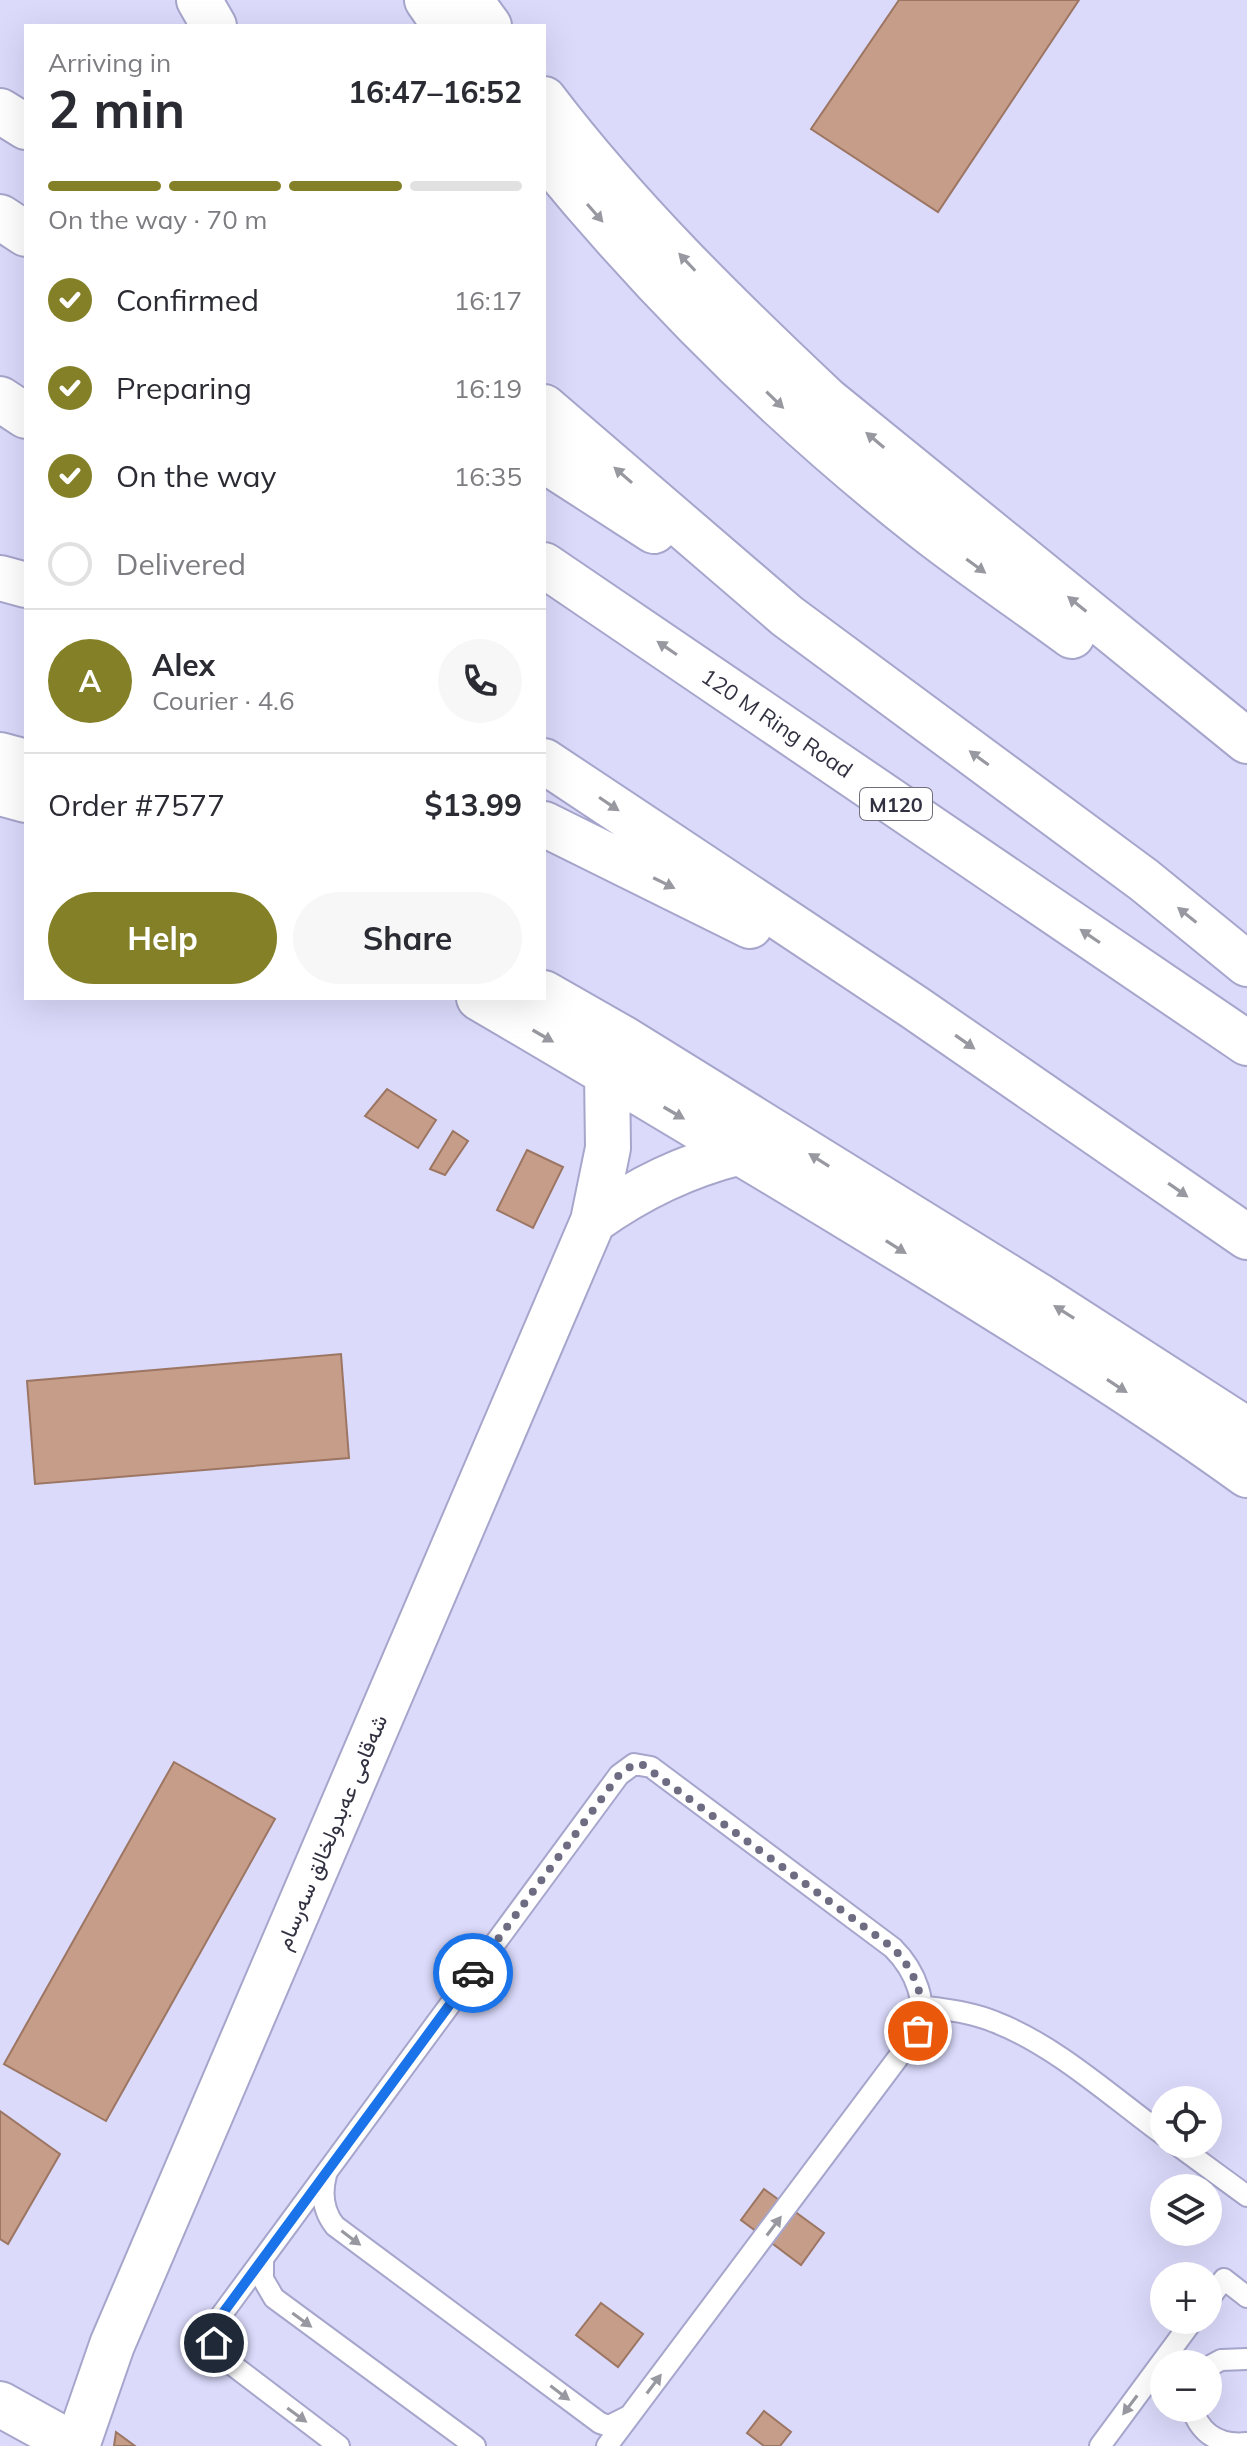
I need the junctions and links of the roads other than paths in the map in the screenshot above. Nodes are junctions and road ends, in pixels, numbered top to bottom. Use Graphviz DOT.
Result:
graph roads {
  1 [pos="199,0"];
  2 [pos="427,0"];
  3 [pos="470,0"];
  4 [pos="213,24"];
  5 [pos="444,24"];
  6 [pos="488,24"];
  7 [pos="546,101"];
  8 [pos="0,111"];
  9 [pos="24,126"];
  10 [pos="546,156"];
  11 [pos="0,217"];
  12 [pos="24,233"];
  13 [pos="0,399"];
  14 [pos="546,409"];
  15 [pos="24,415"];
  16 [pos="546,461"];
  17 [pos="546,566"];
  18 [pos="0,578"];
  19 [pos="24,584"];
  20 [pos="787,616"];
  21 [pos="1247,741"];
  22 [pos="0,755"];
  23 [pos="24,761"];
  24 [pos="546,762"];
  25 [pos="1247,769"];
  26 [pos="0,793"];
  27 [pos="24,799"];
  28 [pos="546,825"];
  29 [pos="1247,964"];
  30 [pos="546,994"];
  31 [pos="482,1000"];
  32 [pos="914,1007"];
  33 [pos="1247,1043"];
  34 [pos="607,1073"];
  35 [pos="741,1152"];
  36 [pos="593,1221"];
  37 [pos="1247,1237"];
  38 [pos="1247,1430"];
  39 [pos="1247,1475"];
  40 [pos="922,2006"];
  41 [pos="1150,2125"];
  42 [pos="1195,2158"];
  43 [pos="327,2172"];
  44 [pos="1247,2196"];
  45 [pos="263,2260"];
  46 [pos="1222,2282"];
  47 [pos="1247,2297"];
  48 [pos="1183,2334"];
  49 [pos="1247,2359"];
  50 [pos="1222,2360"];
  51 [pos="0,2404"];
  52 [pos="630,2415"];
  53 [pos="1199,2422"];
  54 [pos="1247,2443"];
  55 [pos="77,2446"];
  56 [pos="339,2446"];
  57 [pos="475,2446"];
  58 [pos="607,2446"];
  59 [pos="1100,2446"];
  1 -- 4 [label="main road"];
  2 -- 5 [label="main road"];
  3 -- 6 [label="main road"];
  21 -- 7 [label="main road, one-way"];
  8 -- 9 [label="main road"];
  10 -- 25 [label="main road, one-way"];
  11 -- 12 [label="main road"];
  13 -- 15 [label="main road"];
  20 -- 14 [label="main road, one-way"];
  16 -- 20 [label="main road"];
  33 -- 17 [label="main road, 120 M Ring Road / M120, one-way"];
  18 -- 19 [label="main road"];
  29 -- 20 [label="main road, one-way"];
  22 -- 23 [label="main road"];
  24 -- 32 [label="main road, one-way"];
  26 -- 27 [label="main road"];
  28 -- 32 [label="main road, one-way"];
  38 -- 30 [label="main road, one-way"];
  31 -- 34 [label="main road, one-way"];
  32 -- 37 [label="main road, one-way"];
  34 -- 35 [label="main road, one-way"];
  34 -- 36 [label="main road, شەقامی عەبدولخالق سەرسام"];
  35 -- 36 [label="main road"];
  35 -- 39 [label="main road, one-way"];
  36 -- 55 [label="main road, شەقامی عەبدولخالق سەرسام"];
  40 -- 41 [label="lane"];
  40 -- 43 [label="lane"];
  52 -- 40 [label="lane, one-way"];
  42 -- 44 [label="lane"];
  43 -- 45 [label="lane"];
  43 -- 52 [label="lane, one-way"];
  45 -- 56 [label="lane, one-way"];
  45 -- 57 [label="lane, one-way"];
  46 -- 47 [label="lane"];
  48 -- 59 [label="lane, one-way"];
  49 -- 50 [label="lane"];
  51 -- 55 [label="main road"];
  52 -- 58 [label="lane"];
  53 -- 54 [label="lane"];
}
